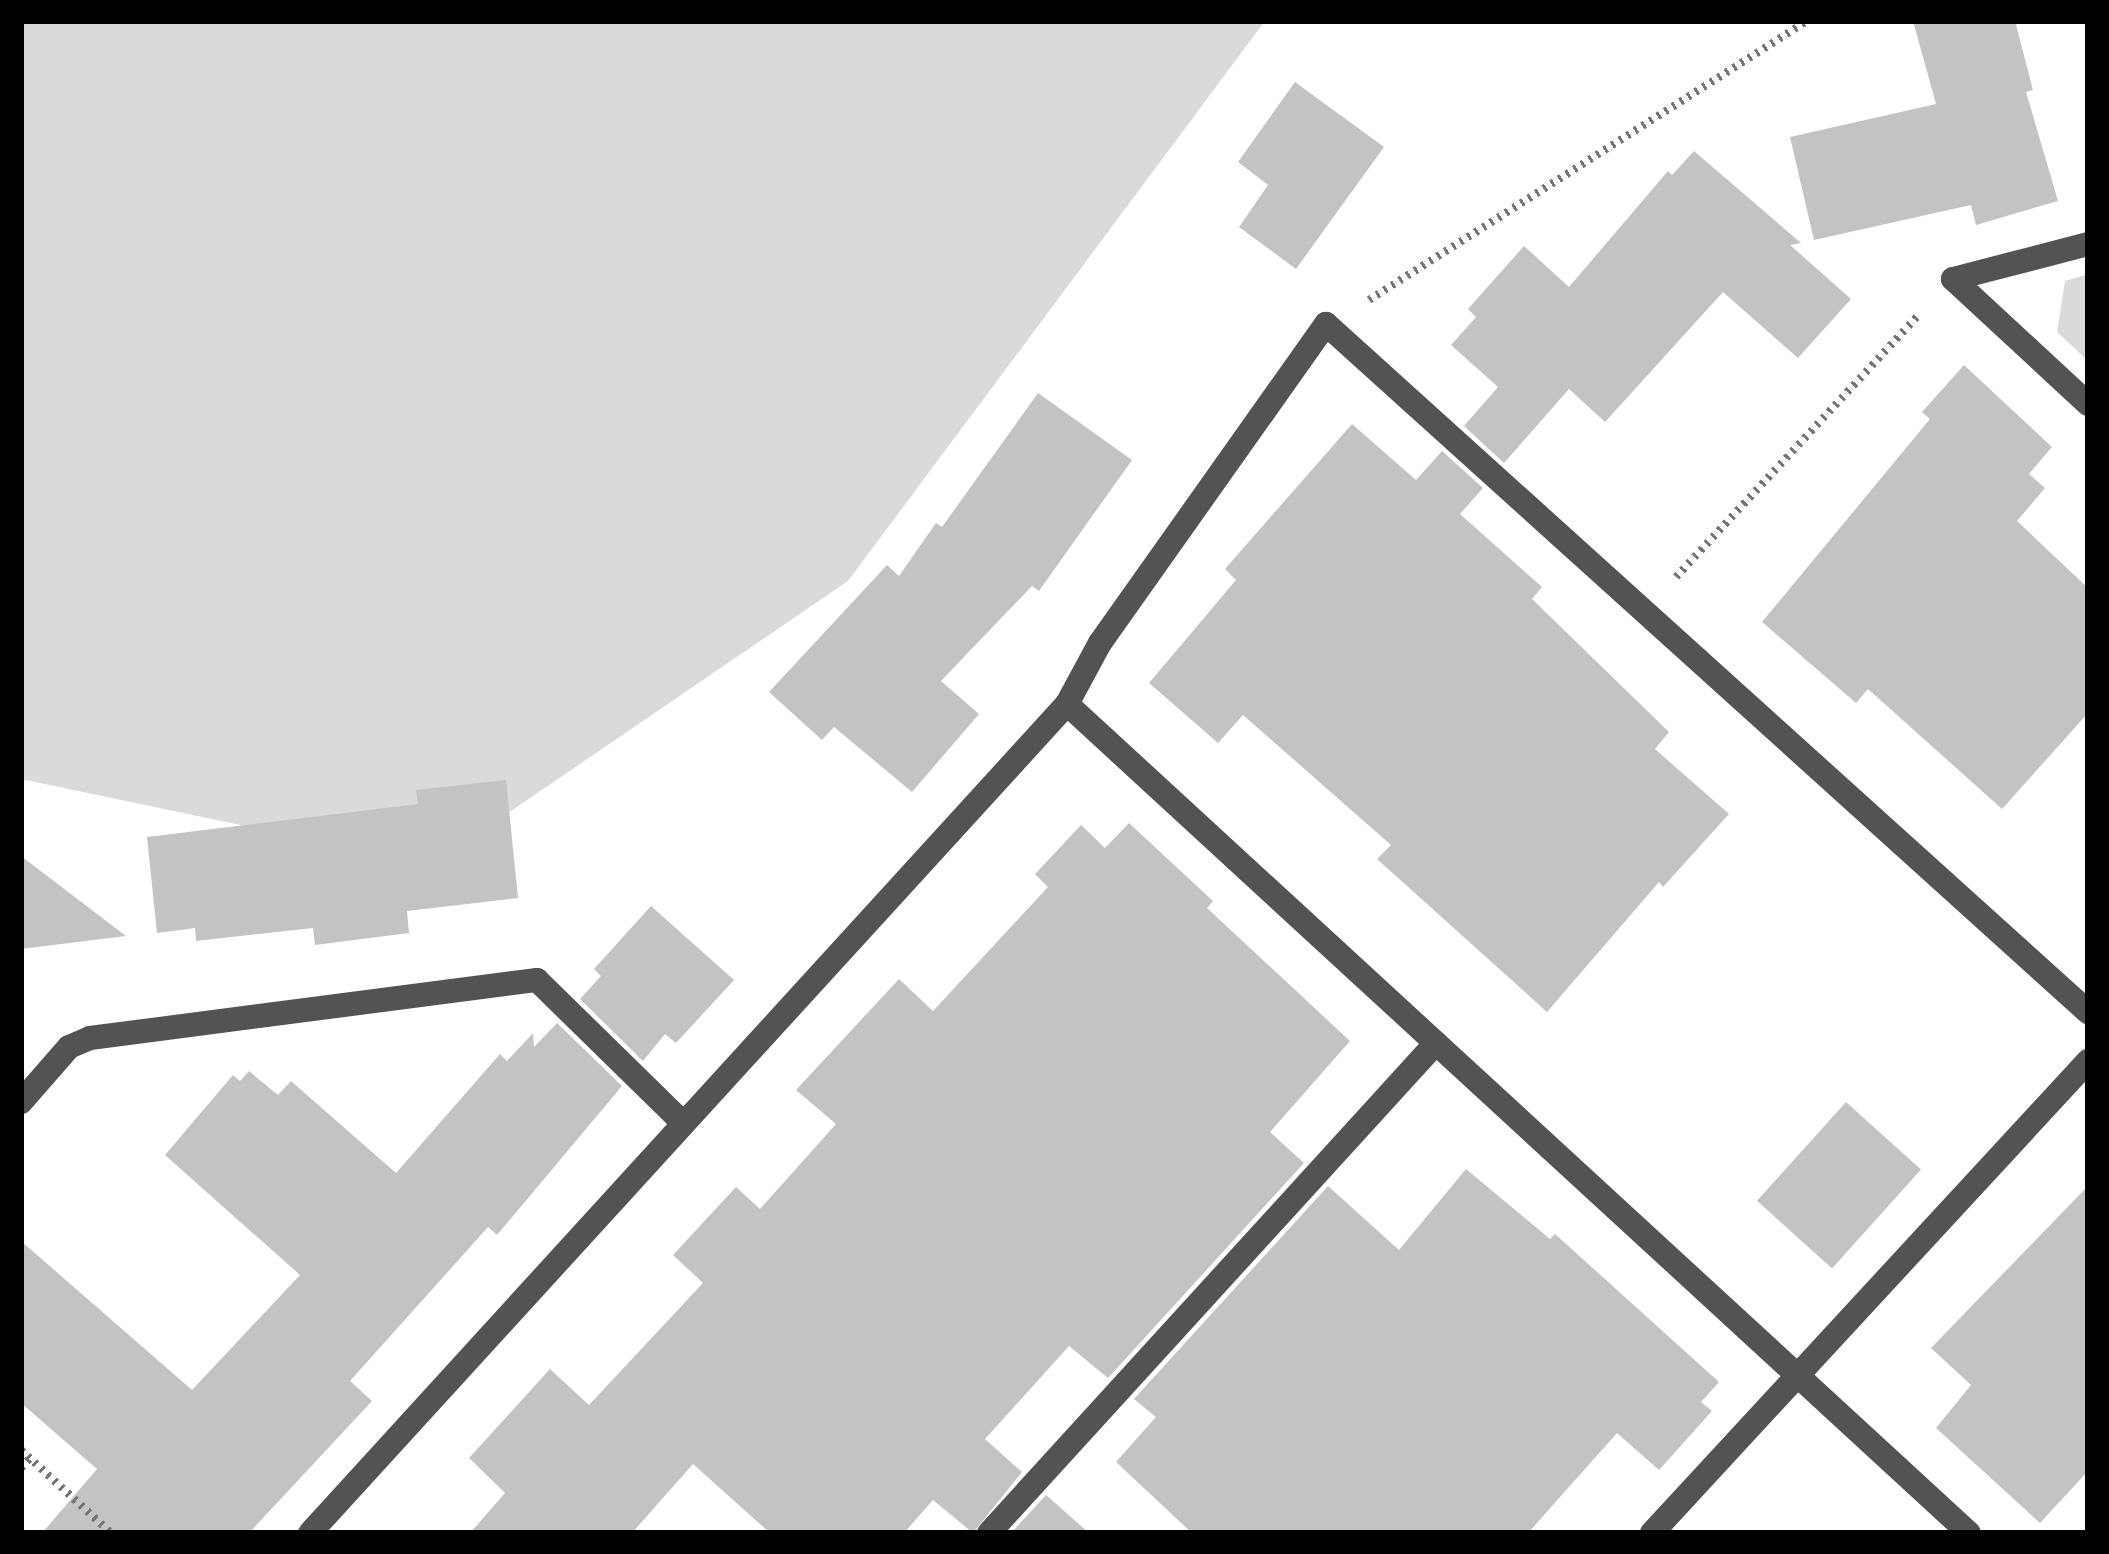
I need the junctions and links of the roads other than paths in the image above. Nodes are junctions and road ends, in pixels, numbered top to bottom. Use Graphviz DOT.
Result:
graph roads {
  1 [pos="2088,244"];
  2 [pos="2088,404"];
  3 [pos="1067,704"];
  4 [pos="2088,1012"];
  5 [pos="1436,1043"];
  6 [pos="2088,1061"];
  7 [pos="21,1102"];
  8 [pos="682,1122"];
  9 [pos="1796,1373"];
  10 [pos="310,1533"];
  11 [pos="989,1533"];
  12 [pos="1652,1533"];
  13 [pos="1969,1533"];
  1 -- 2 [label="street"];
  3 -- 4 [label="street"];
  3 -- 5 [label="street"];
  3 -- 8 [label="street"];
  5 -- 9 [label="street"];
  5 -- 11 [label="street"];
  6 -- 9 [label="street"];
  7 -- 8 [label="street"];
  8 -- 10 [label="street"];
  9 -- 12 [label="street"];
  9 -- 13 [label="street"];
}
